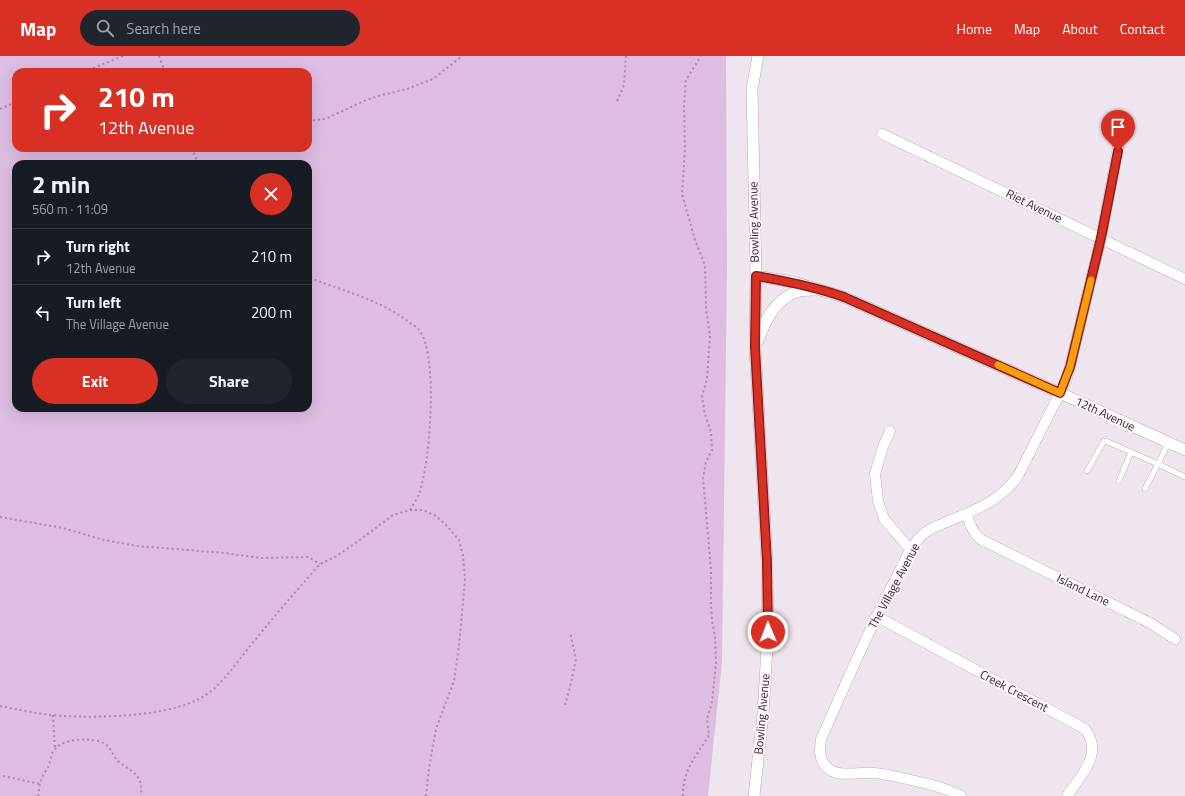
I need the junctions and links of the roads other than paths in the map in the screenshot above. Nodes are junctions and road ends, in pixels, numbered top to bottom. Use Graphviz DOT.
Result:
graph roads {
  1 [pos="758,56"];
  2 [pos="882,134"];
  3 [pos="1120,136"];
  4 [pos="1101,238"];
  5 [pos="756,276"];
  6 [pos="1185,279"];
  7 [pos="819,289"];
  8 [pos="755,347"];
  9 [pos="1060,393"];
  10 [pos="890,431"];
  11 [pos="1168,443"];
  12 [pos="1185,450"];
  13 [pos="1131,452"];
  14 [pos="1158,464"];
  15 [pos="1087,470"];
  16 [pos="1185,477"];
  17 [pos="1119,481"];
  18 [pos="1145,489"];
  19 [pos="968,513"];
  20 [pos="911,550"];
  21 [pos="876,616"];
  22 [pos="1175,640"];
  23 [pos="754,796"];
  24 [pos="961,796"];
  25 [pos="1066,796"];
  1 -- 5 [label="main road, Bowling Avenue"];
  2 -- 4 [label="street, Riet Avenue"];
  3 -- 4 [label="street, The Village Avenue"];
  4 -- 6 [label="street, Riet Avenue"];
  4 -- 9 [label="street, The Village Avenue"];
  5 -- 7 [label="main road, 12th Avenue"];
  5 -- 8 [label="main road, Bowling Avenue"];
  7 -- 8 [label="main road"];
  7 -- 9 [label="main road, 12th Avenue"];
  8 -- 23 [label="main road, Bowling Avenue"];
  9 -- 11 [label="main road, 12th Avenue"];
  9 -- 19 [label="street, The Village Avenue"];
  10 -- 20 [label="street"];
  11 -- 12 [label="main road, 12th Avenue"];
  11 -- 14 [label="lane"];
  13 -- 14 [label="lane"];
  13 -- 15 [label="lane"];
  13 -- 17 [label="lane"];
  14 -- 16 [label="lane"];
  14 -- 18 [label="lane"];
  19 -- 20 [label="street, The Village Avenue"];
  19 -- 22 [label="street, Island Lane"];
  20 -- 21 [label="street, The Village Avenue"];
  21 -- 24 [label="street, The Village Avenue"];
  21 -- 25 [label="street, Creek Crescent"];
}
